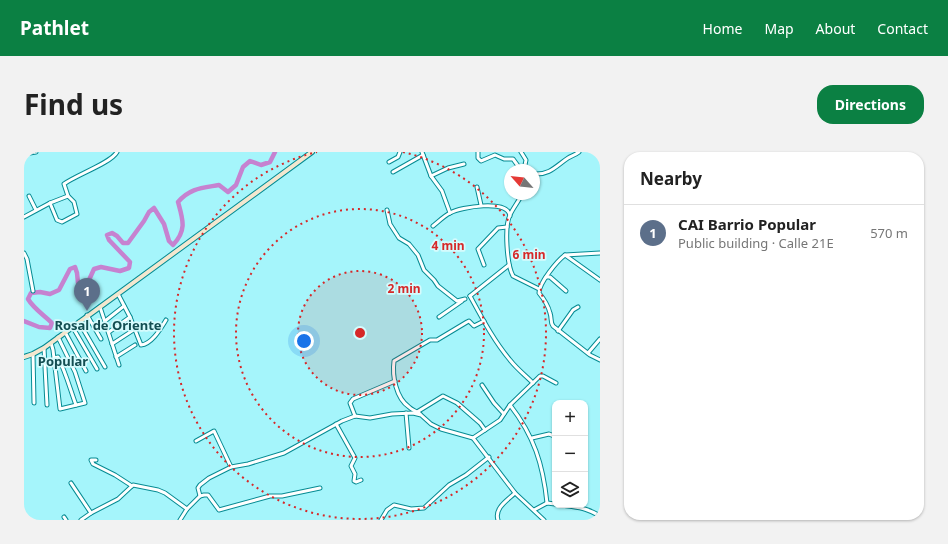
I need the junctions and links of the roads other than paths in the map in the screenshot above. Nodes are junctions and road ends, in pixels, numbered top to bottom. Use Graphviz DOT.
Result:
graph roads {
  1 [pos="36,152"];
  2 [pos="117,152"];
  3 [pos="400,152"];
  4 [pos="478,152"];
  5 [pos="521,152"];
  6 [pos="579,152"];
  7 [pos="312,153"];
  8 [pos="24,154"];
  9 [pos="423,154"];
  10 [pos="389,162"];
  11 [pos="464,164"];
  12 [pos="517,164"];
  13 [pos="525,164"];
  14 [pos="393,172"];
  15 [pos="540,174"];
  16 [pos="431,176"];
  17 [pos="476,186"];
  18 [pos="29,196"];
  19 [pos="68,196"];
  20 [pos="519,200"];
  21 [pos="50,203"];
  22 [pos="481,205"];
  23 [pos="36,210"];
  24 [pos="387,210"];
  25 [pos="450,213"];
  26 [pos="510,216"];
  27 [pos="24,217"];
  28 [pos="433,226"];
  29 [pos="506,227"];
  30 [pos="24,253"];
  31 [pos="600,253"];
  32 [pos="565,255"];
  33 [pos="26,260"];
  34 [pos="484,265"];
  35 [pos="509,265"];
  36 [pos="546,277"];
  37 [pos="600,280"];
  38 [pos="539,289"];
  39 [pos="33,291"];
  40 [pos="566,291"];
  41 [pos="118,294"];
  42 [pos="470,296"];
  43 [pos="465,299"];
  44 [pos="124,306"];
  45 [pos="100,307"];
  46 [pos="578,307"];
  47 [pos="87,315"];
  48 [pos="439,317"];
  49 [pos="130,318"];
  50 [pos="166,320"];
  51 [pos="79,321"];
  52 [pos="105,321"];
  53 [pos="484,321"];
  54 [pos="72,326"];
  55 [pos="135,329"];
  56 [pos="65,332"];
  57 [pos="109,332"];
  58 [pos="558,332"];
  59 [pos="58,337"];
  60 [pos="100,339"];
  61 [pos="600,339"];
  62 [pos="51,343"];
  63 [pos="112,344"];
  64 [pos="135,345"];
  65 [pos="44,348"];
  66 [pos="588,352"];
  67 [pos="33,354"];
  68 [pos="116,357"];
  69 [pos="24,358"];
  70 [pos="54,358"];
  71 [pos="600,360"];
  72 [pos="119,365"];
  73 [pos="105,367"];
  74 [pos="97,369"];
  75 [pos="86,371"];
  76 [pos="395,381"];
  77 [pos="533,383"];
  78 [pos="556,383"];
  79 [pos="482,384"];
  80 [pos="34,403"];
  81 [pos="47,404"];
  82 [pos="76,405"];
  83 [pos="510,405"];
  84 [pos="417,412"];
  85 [pos="406,413"];
  86 [pos="504,414"];
  87 [pos="421,415"];
  88 [pos="355,416"];
  89 [pos="336,424"];
  90 [pos="485,430"];
  91 [pos="552,435"];
  92 [pos="473,438"];
  93 [pos="532,438"];
  94 [pos="196,441"];
  95 [pos="409,448"];
  96 [pos="489,457"];
  97 [pos="96,460"];
  98 [pos="231,467"];
  99 [pos="361,480"];
  100 [pos="71,483"];
  101 [pos="132,486"];
  102 [pos="320,488"];
  103 [pos="515,493"];
  104 [pos="200,496"];
  105 [pos="547,503"];
  106 [pos="552,504"];
  107 [pos="582,508"];
  108 [pos="187,509"];
  109 [pos="534,510"];
  110 [pos="91,513"];
  111 [pos="600,516"];
  112 [pos="64,517"];
  113 [pos="66,520"];
  114 [pos="81,520"];
  115 [pos="180,520"];
  116 [pos="381,520"];
  117 [pos="498,520"];
  118 [pos="544,520"];
  1 -- 8 [label="street"];
  2 -- 19 [label="street"];
  3 -- 10 [label="street"];
  4 -- 12 [label="street"];
  5 -- 13 [label="street"];
  6 -- 15 [label="street"];
  7 -- 41 [label="main road"];
  9 -- 14 [label="street"];
  9 -- 16 [label="street"];
  11 -- 16 [label="street"];
  16 -- 25 [label="street"];
  17 -- 22 [label="street"];
  18 -- 23 [label="street"];
  19 -- 21 [label="street"];
  19 -- 21 [label="street"];
  20 -- 26 [label="street"];
  21 -- 23 [label="street"];
  22 -- 25 [label="street"];
  22 -- 26 [label="street"];
  23 -- 27 [label="street"];
  24 -- 43 [label="street"];
  25 -- 28 [label="street"];
  26 -- 29 [label="street"];
  29 -- 34 [label="street"];
  29 -- 35 [label="street"];
  30 -- 33 [label="street"];
  31 -- 32 [label="street"];
  32 -- 36 [label="street"];
  32 -- 37 [label="street"];
  33 -- 39 [label="street"];
  35 -- 38 [label="street"];
  35 -- 42 [label="street"];
  36 -- 38 [label="street"];
  36 -- 40 [label="street"];
  38 -- 58 [label="street"];
  41 -- 44 [label="street"];
  41 -- 45 [label="main road"];
  42 -- 43 [label="street"];
  42 -- 53 [label="street"];
  43 -- 48 [label="street"];
  44 -- 49 [label="street"];
  44 -- 52 [label="street"];
  45 -- 47 [label="main road"];
  45 -- 52 [label="street"];
  46 -- 58 [label="street"];
  47 -- 51 [label="main road"];
  47 -- 60 [label="street"];
  49 -- 55 [label="street"];
  49 -- 57 [label="street"];
  50 -- 55 [label="street"];
  51 -- 54 [label="main road"];
  51 -- 73 [label="street"];
  52 -- 57 [label="street"];
  53 -- 76 [label="street"];
  53 -- 77 [label="street"];
  54 -- 56 [label="main road"];
  54 -- 74 [label="street"];
  55 -- 63 [label="street"];
  56 -- 59 [label="main road"];
  56 -- 75 [label="street"];
  57 -- 63 [label="street"];
  58 -- 66 [label="street"];
  59 -- 62 [label="main road"];
  59 -- 82 [label="street"];
  61 -- 66 [label="street"];
  62 -- 65 [label="main road"];
  62 -- 70 [label="street"];
  63 -- 68 [label="street"];
  64 -- 68 [label="street"];
  65 -- 67 [label="main road"];
  65 -- 81 [label="street"];
  66 -- 71 [label="street"];
  67 -- 69 [label="main road"];
  67 -- 80 [label="street"];
  68 -- 72 [label="street"];
  70 -- 82 [label="street"];
  70 -- 82 [label="street"];
  76 -- 84 [label="street"];
  76 -- 88 [label="street"];
  77 -- 78 [label="street"];
  77 -- 83 [label="street"];
  79 -- 86 [label="street"];
  83 -- 86 [label="street"];
  83 -- 93 [label="street"];
  84 -- 87 [label="street"];
  84 -- 90 [label="street"];
  85 -- 87 [label="street"];
  85 -- 88 [label="street"];
  85 -- 95 [label="street"];
  86 -- 90 [label="street"];
  87 -- 92 [label="street"];
  88 -- 89 [label="street"];
  89 -- 98 [label="street"];
  89 -- 99 [label="street"];
  90 -- 92 [label="street"];
  91 -- 93 [label="street"];
  92 -- 96 [label="street"];
  93 -- 105 [label="street"];
  94 -- 98 [label="street"];
  96 -- 103 [label="street"];
  96 -- 116 [label="street"];
  97 -- 101 [label="street"];
  98 -- 104 [label="street"];
  100 -- 110 [label="street"];
  101 -- 108 [label="street"];
  101 -- 110 [label="street"];
  102 -- 104 [label="street"];
  103 -- 109 [label="street"];
  103 -- 117 [label="street"];
  104 -- 108 [label="street"];
  105 -- 106 [label="street"];
  105 -- 109 [label="street"];
  107 -- 111 [label="street"];
  108 -- 115 [label="street"];
  109 -- 118 [label="street"];
  110 -- 114 [label="street"];
  112 -- 113 [label="street"];
}
